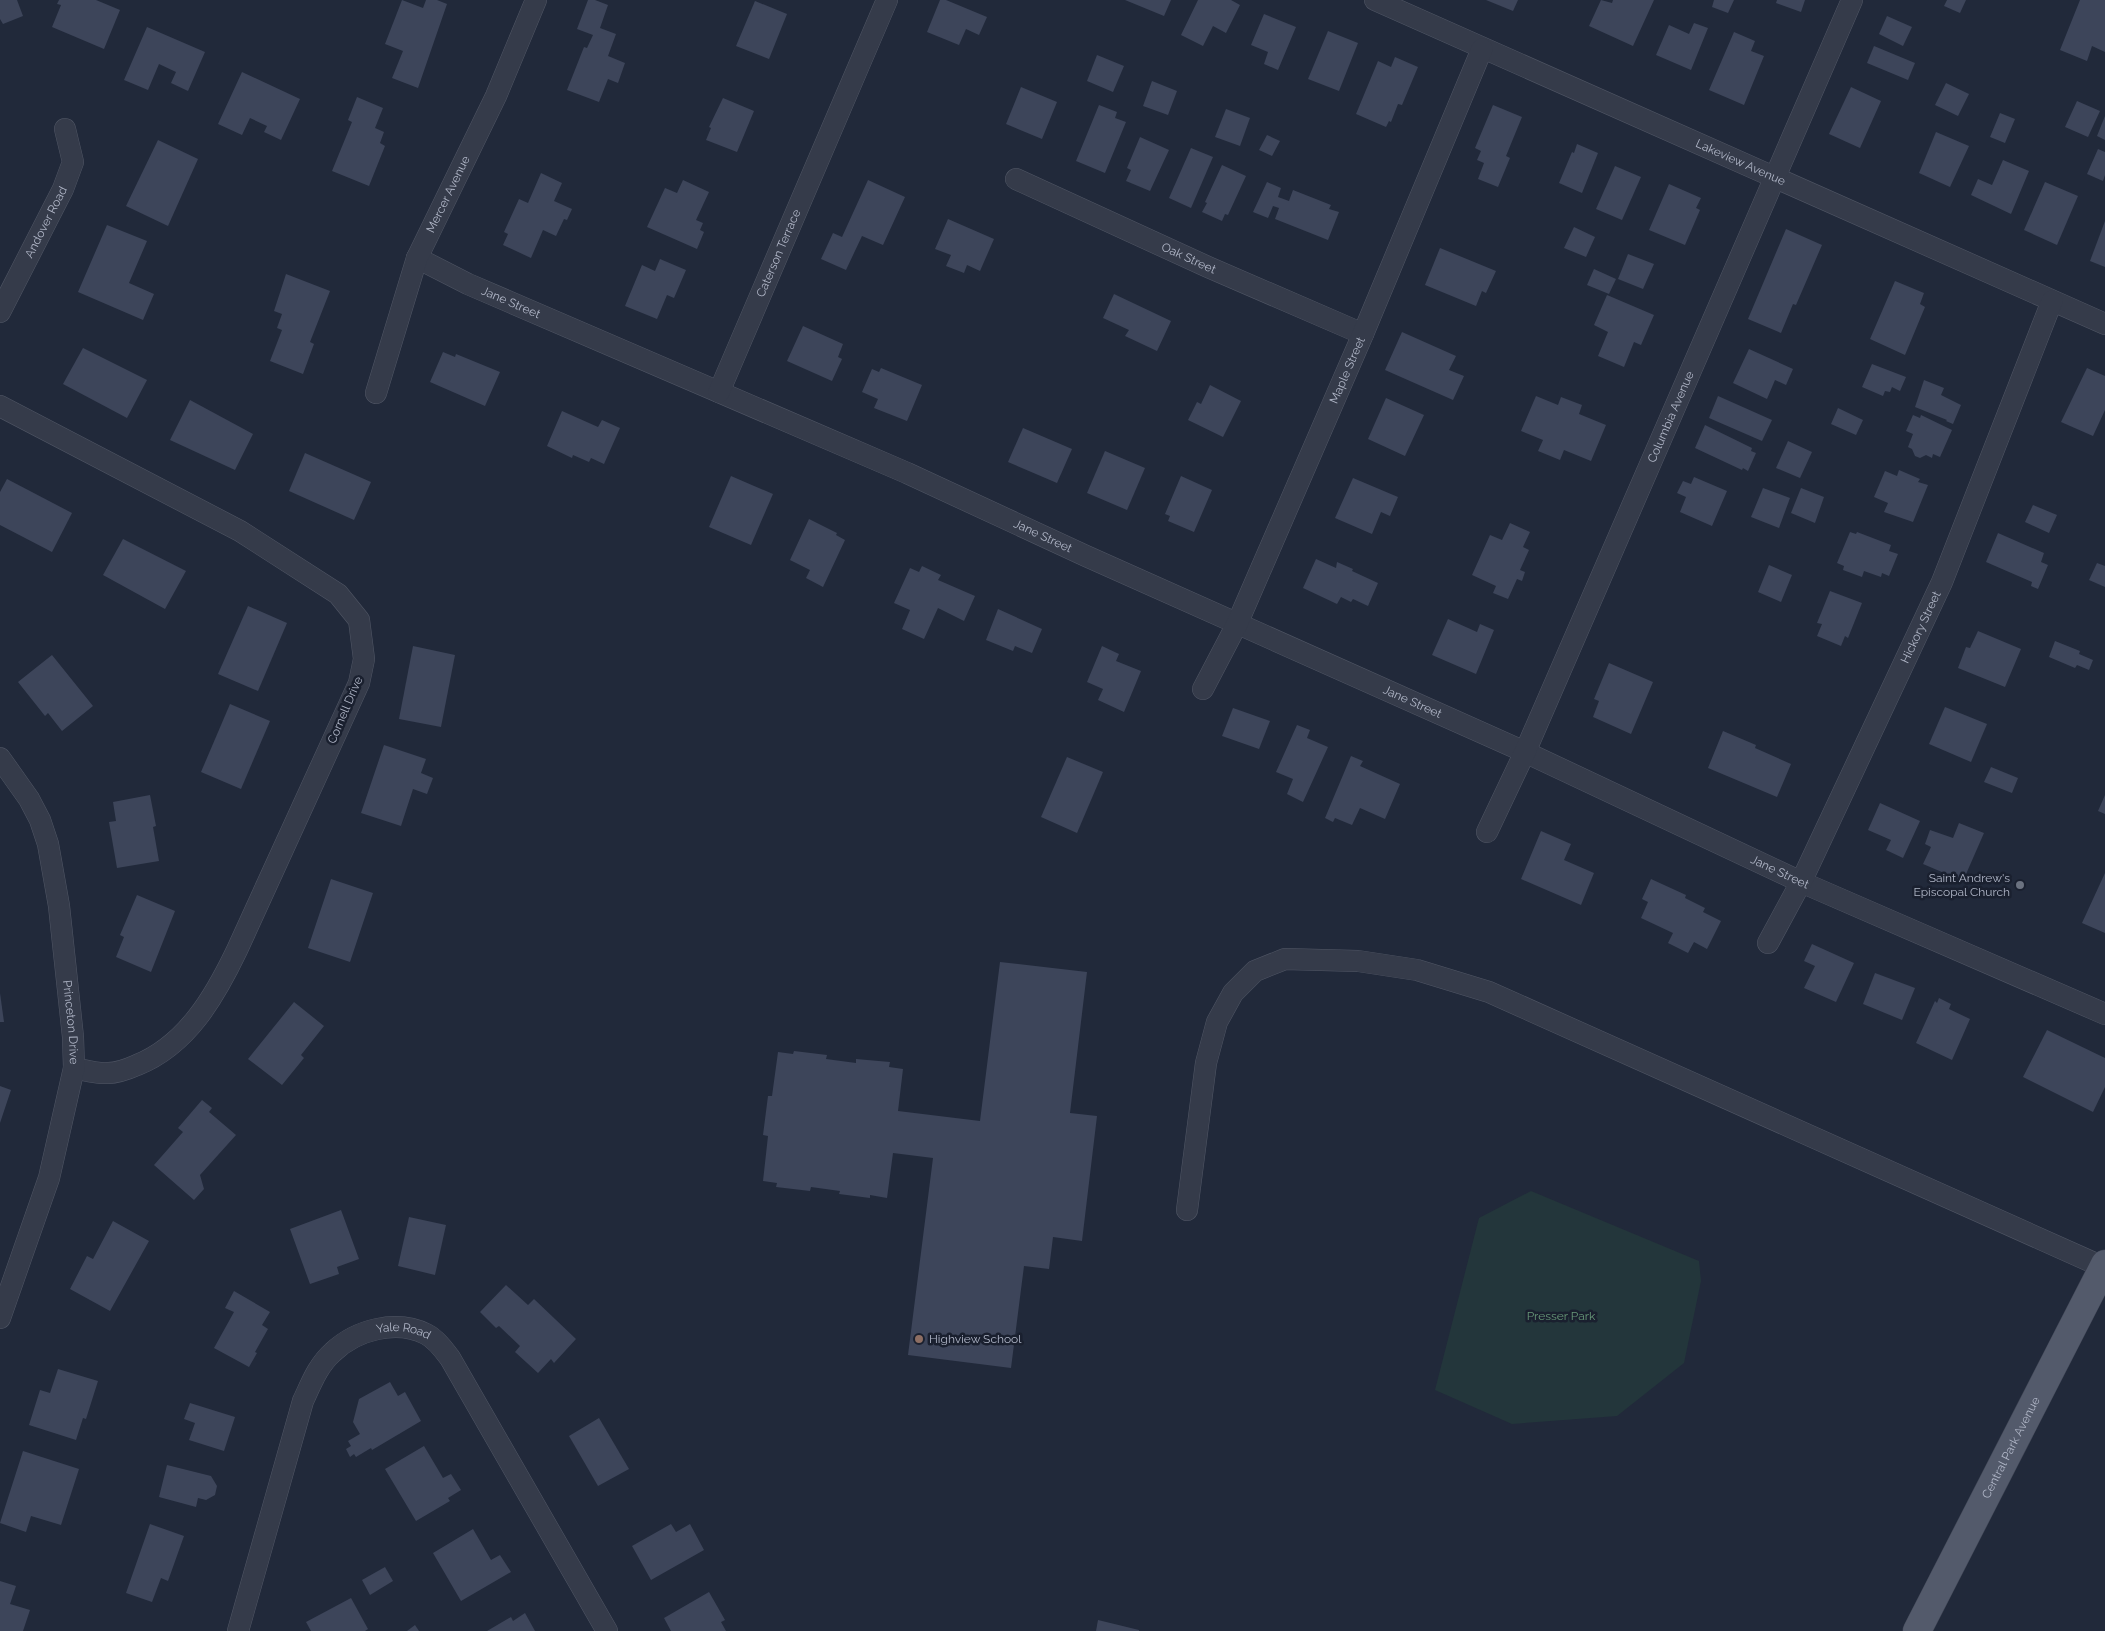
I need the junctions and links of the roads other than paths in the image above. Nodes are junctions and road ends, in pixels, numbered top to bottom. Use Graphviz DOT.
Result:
graph roads {
  1 [pos="536,0"];
  2 [pos="887,0"];
  3 [pos="1375,0"];
  4 [pos="1852,0"];
  5 [pos="1482,49"];
  6 [pos="65,129"];
  7 [pos="1774,177"];
  8 [pos="1016,180"];
  9 [pos="417,258"];
  10 [pos="2052,302"];
  11 [pos="0,312"];
  12 [pos="2105,324"];
  13 [pos="1364,334"];
  14 [pos="719,392"];
  15 [pos="376,393"];
  16 [pos="0,406"];
  17 [pos="1237,624"];
  18 [pos="1203,689"];
  19 [pos="1525,752"];
  20 [pos="0,758"];
  21 [pos="1486,832"];
  22 [pos="1801,882"];
  23 [pos="1768,943"];
  24 [pos="2105,1014"];
  25 [pos="74,1068"];
  26 [pos="1187,1210"];
  27 [pos="2104,1266"];
  28 [pos="0,1318"];
  29 [pos="242,1628"];
  30 [pos="607,1631"];
  31 [pos="1917,1631"];
  1 -- 9 [label="street, Mercer Avenue"];
  2 -- 14 [label="street, Caterson Terrace"];
  3 -- 5 [label="street, Lakeview Avenue"];
  4 -- 7 [label="street, Columbia Avenue"];
  5 -- 7 [label="street, Lakeview Avenue"];
  5 -- 13 [label="street, Maple Street"];
  6 -- 11 [label="street, Andover Road"];
  7 -- 10 [label="street, Lakeview Avenue"];
  7 -- 19 [label="street, Columbia Avenue"];
  8 -- 13 [label="street, Oak Street"];
  9 -- 14 [label="street, Jane Street"];
  9 -- 15 [label="street, Mercer Avenue"];
  10 -- 12 [label="street, Lakeview Avenue"];
  10 -- 22 [label="street, Hickory Street"];
  13 -- 17 [label="street, Maple Street"];
  14 -- 17 [label="street, Jane Street"];
  16 -- 25 [label="street, Cornell Drive"];
  17 -- 18 [label="street, Maple Street"];
  17 -- 19 [label="street, Jane Street"];
  19 -- 21 [label="street, Columbia Avenue"];
  19 -- 22 [label="street, Jane Street"];
  20 -- 25 [label="street, Princeton Drive"];
  22 -- 23 [label="street, Hickory Street"];
  22 -- 24 [label="street, Jane Street"];
  25 -- 28 [label="street, Princeton Drive"];
  26 -- 27 [label="street"];
  27 -- 31 [label="main road, Central Park Avenue"];
  29 -- 30 [label="street, Yale Road"];
}
